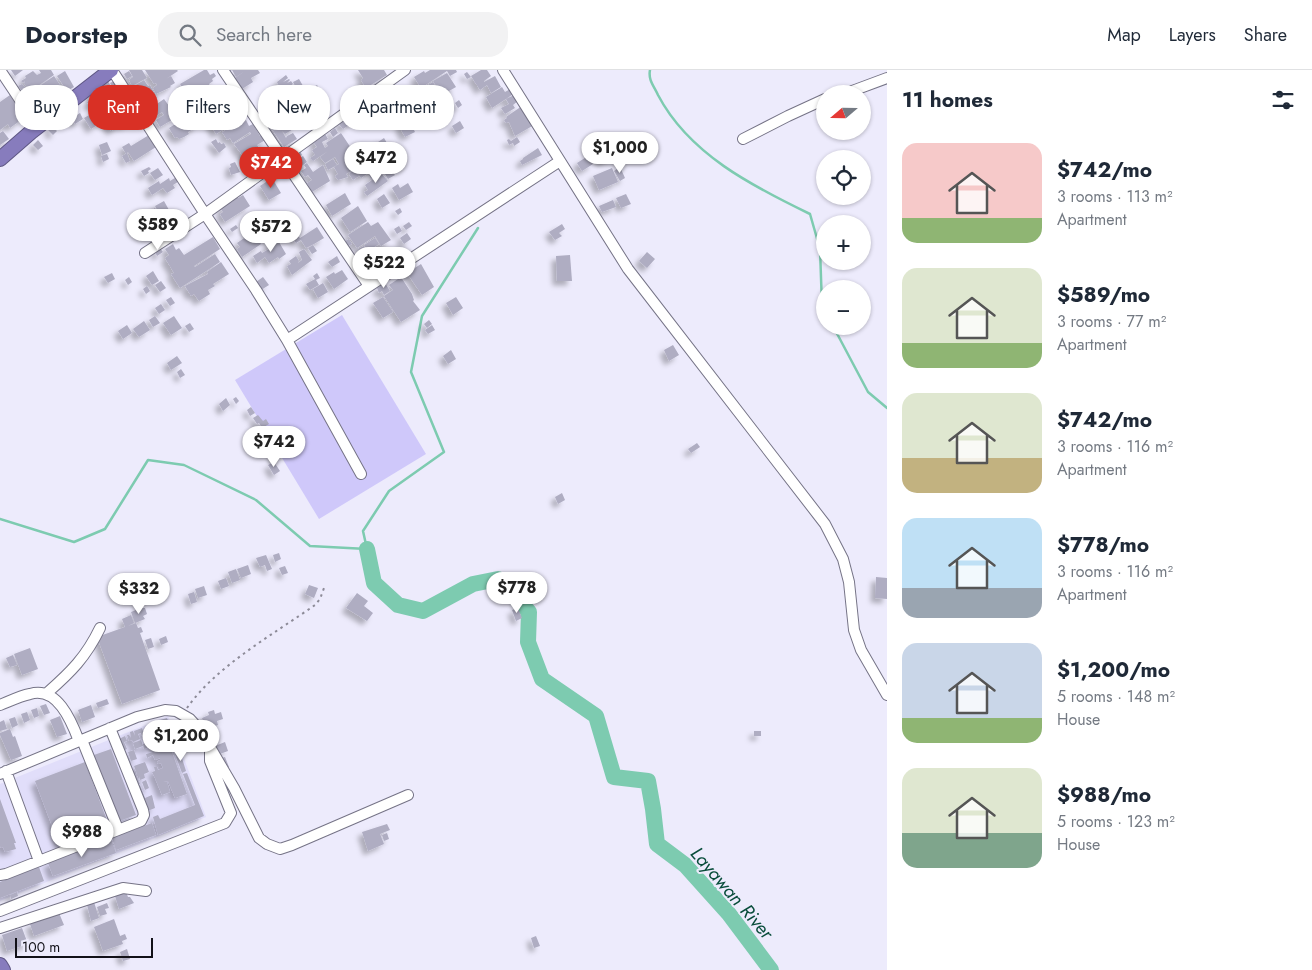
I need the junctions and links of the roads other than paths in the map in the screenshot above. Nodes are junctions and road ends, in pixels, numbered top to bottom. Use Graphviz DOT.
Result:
graph roads {
  1 [pos="0,70"];
  2 [pos="112,70"];
  3 [pos="223,70"];
  4 [pos="503,70"];
  5 [pos="399,71"];
  6 [pos="887,78"];
  7 [pos="868,85"];
  8 [pos="15,92"];
  9 [pos="78,96"];
  10 [pos="816,103"];
  11 [pos="34,130"];
  12 [pos="743,139"];
  13 [pos="282,158"];
  14 [pos="0,159"];
  15 [pos="560,161"];
  16 [pos="205,214"];
  17 [pos="145,253"];
  18 [pos="369,286"];
  19 [pos="287,340"];
  20 [pos="360,474"];
  21 [pos="100,628"];
  22 [pos="47,693"];
  23 [pos="887,696"];
  24 [pos="0,705"];
  25 [pos="110,728"];
  26 [pos="80,740"];
  27 [pos="210,746"];
  28 [pos="3,773"];
  29 [pos="408,795"];
  30 [pos="118,829"];
  31 [pos="39,861"];
  32 [pos="0,875"];
  33 [pos="146,891"];
  34 [pos="0,911"];
  35 [pos="0,928"];
  36 [pos="0,965"];
  37 [pos="3,970"];
  1 -- 8 [label="street"];
  2 -- 9 [label="highway"];
  2 -- 16 [label="street"];
  3 -- 13 [label="street"];
  4 -- 15 [label="street"];
  5 -- 13 [label="street"];
  6 -- 7 [label="street"];
  10 -- 12 [label="street"];
  11 -- 14 [label="highway"];
  13 -- 16 [label="street"];
  13 -- 18 [label="street"];
  15 -- 18 [label="street"];
  15 -- 23 [label="street"];
  16 -- 17 [label="street"];
  16 -- 19 [label="street"];
  18 -- 19 [label="street"];
  19 -- 20 [label="street"];
  21 -- 22 [label="street"];
  22 -- 24 [label="street"];
  22 -- 26 [label="street"];
  25 -- 26 [label="street"];
  25 -- 27 [label="street"];
  25 -- 30 [label="street"];
  26 -- 28 [label="street"];
  26 -- 30 [label="street"];
  27 -- 29 [label="street"];
  27 -- 34 [label="street"];
  28 -- 31 [label="street"];
  30 -- 31 [label="street"];
  31 -- 32 [label="street"];
  33 -- 35 [label="street"];
  36 -- 37 [label="highway"];
}
